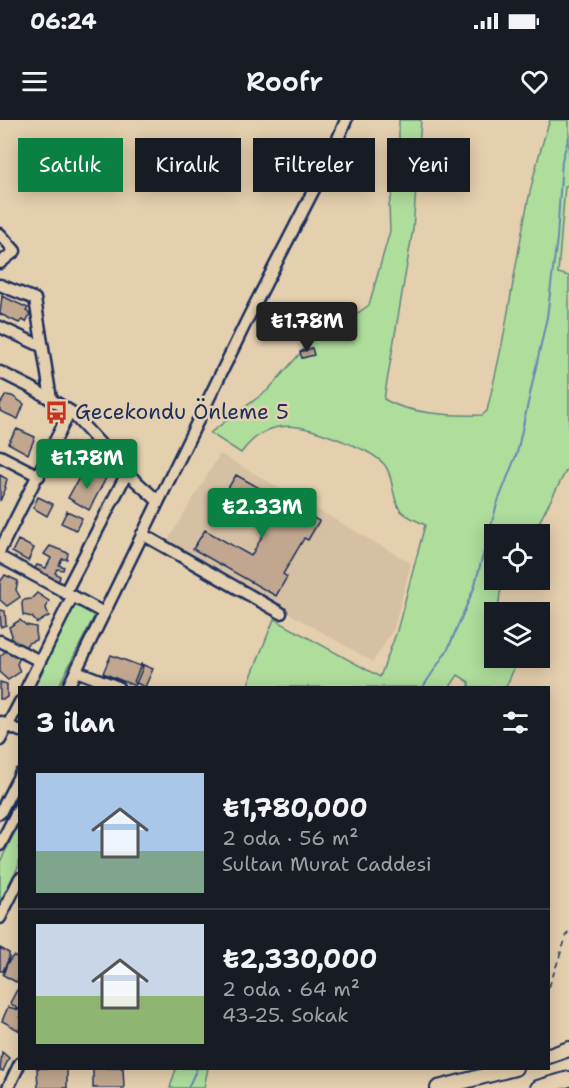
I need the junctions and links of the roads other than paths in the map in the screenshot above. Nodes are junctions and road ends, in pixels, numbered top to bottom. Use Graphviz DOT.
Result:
graph roads {
  1 [pos="346,120"];
  2 [pos="0,234"];
  3 [pos="0,263"];
  4 [pos="0,285"];
  5 [pos="0,327"];
  6 [pos="43,347"];
  7 [pos="0,372"];
  8 [pos="51,399"];
  9 [pos="70,411"];
  10 [pos="0,456"];
  11 [pos="127,473"];
  12 [pos="39,476"];
  13 [pos="158,501"];
  14 [pos="142,534"];
  15 [pos="0,550"];
  16 [pos="0,556"];
  17 [pos="69,595"];
  18 [pos="104,613"];
  19 [pos="281,613"];
  20 [pos="0,641"];
  21 [pos="40,661"];
  22 [pos="76,671"];
  23 [pos="28,686"];
  24 [pos="68,686"];
  25 [pos="114,686"];
  26 [pos="18,705"];
  27 [pos="4,724"];
  28 [pos="18,730"];
  29 [pos="0,740"];
  30 [pos="18,778"];
  31 [pos="18,810"];
  32 [pos="0,813"];
  33 [pos="0,845"];
  34 [pos="18,882"];
  35 [pos="0,918"];
  36 [pos="569,1049"];
  37 [pos="550,1056"];
  38 [pos="18,1067"];
  39 [pos="507,1070"];
  40 [pos="569,1079"];
  41 [pos="8,1088"];
  42 [pos="438,1088"];
  43 [pos="538,1088"];
  1 -- 13 [label="street"];
  2 -- 3 [label="street"];
  4 -- 6 [label="street"];
  5 -- 6 [label="street"];
  6 -- 8 [label="street"];
  7 -- 8 [label="street"];
  8 -- 9 [label="street"];
  9 -- 11 [label="street"];
  9 -- 12 [label="street"];
  10 -- 12 [label="street"];
  11 -- 13 [label="street"];
  11 -- 17 [label="street"];
  12 -- 15 [label="street"];
  13 -- 14 [label="street"];
  14 -- 18 [label="street"];
  14 -- 19 [label="street"];
  16 -- 17 [label="street"];
  17 -- 18 [label="street"];
  17 -- 21 [label="street"];
  18 -- 22 [label="street"];
  20 -- 21 [label="street"];
  21 -- 23 [label="street"];
  22 -- 24 [label="street"];
  22 -- 25 [label="street"];
  26 -- 27 [label="street"];
  27 -- 28 [label="street"];
  27 -- 29 [label="street"];
  30 -- 32 [label="street"];
  31 -- 33 [label="street"];
  34 -- 35 [label="street"];
  36 -- 37 [label="main road"];
  38 -- 41 [label="street"];
  39 -- 42 [label="main road"];
  40 -- 43 [label="main road"];
}
